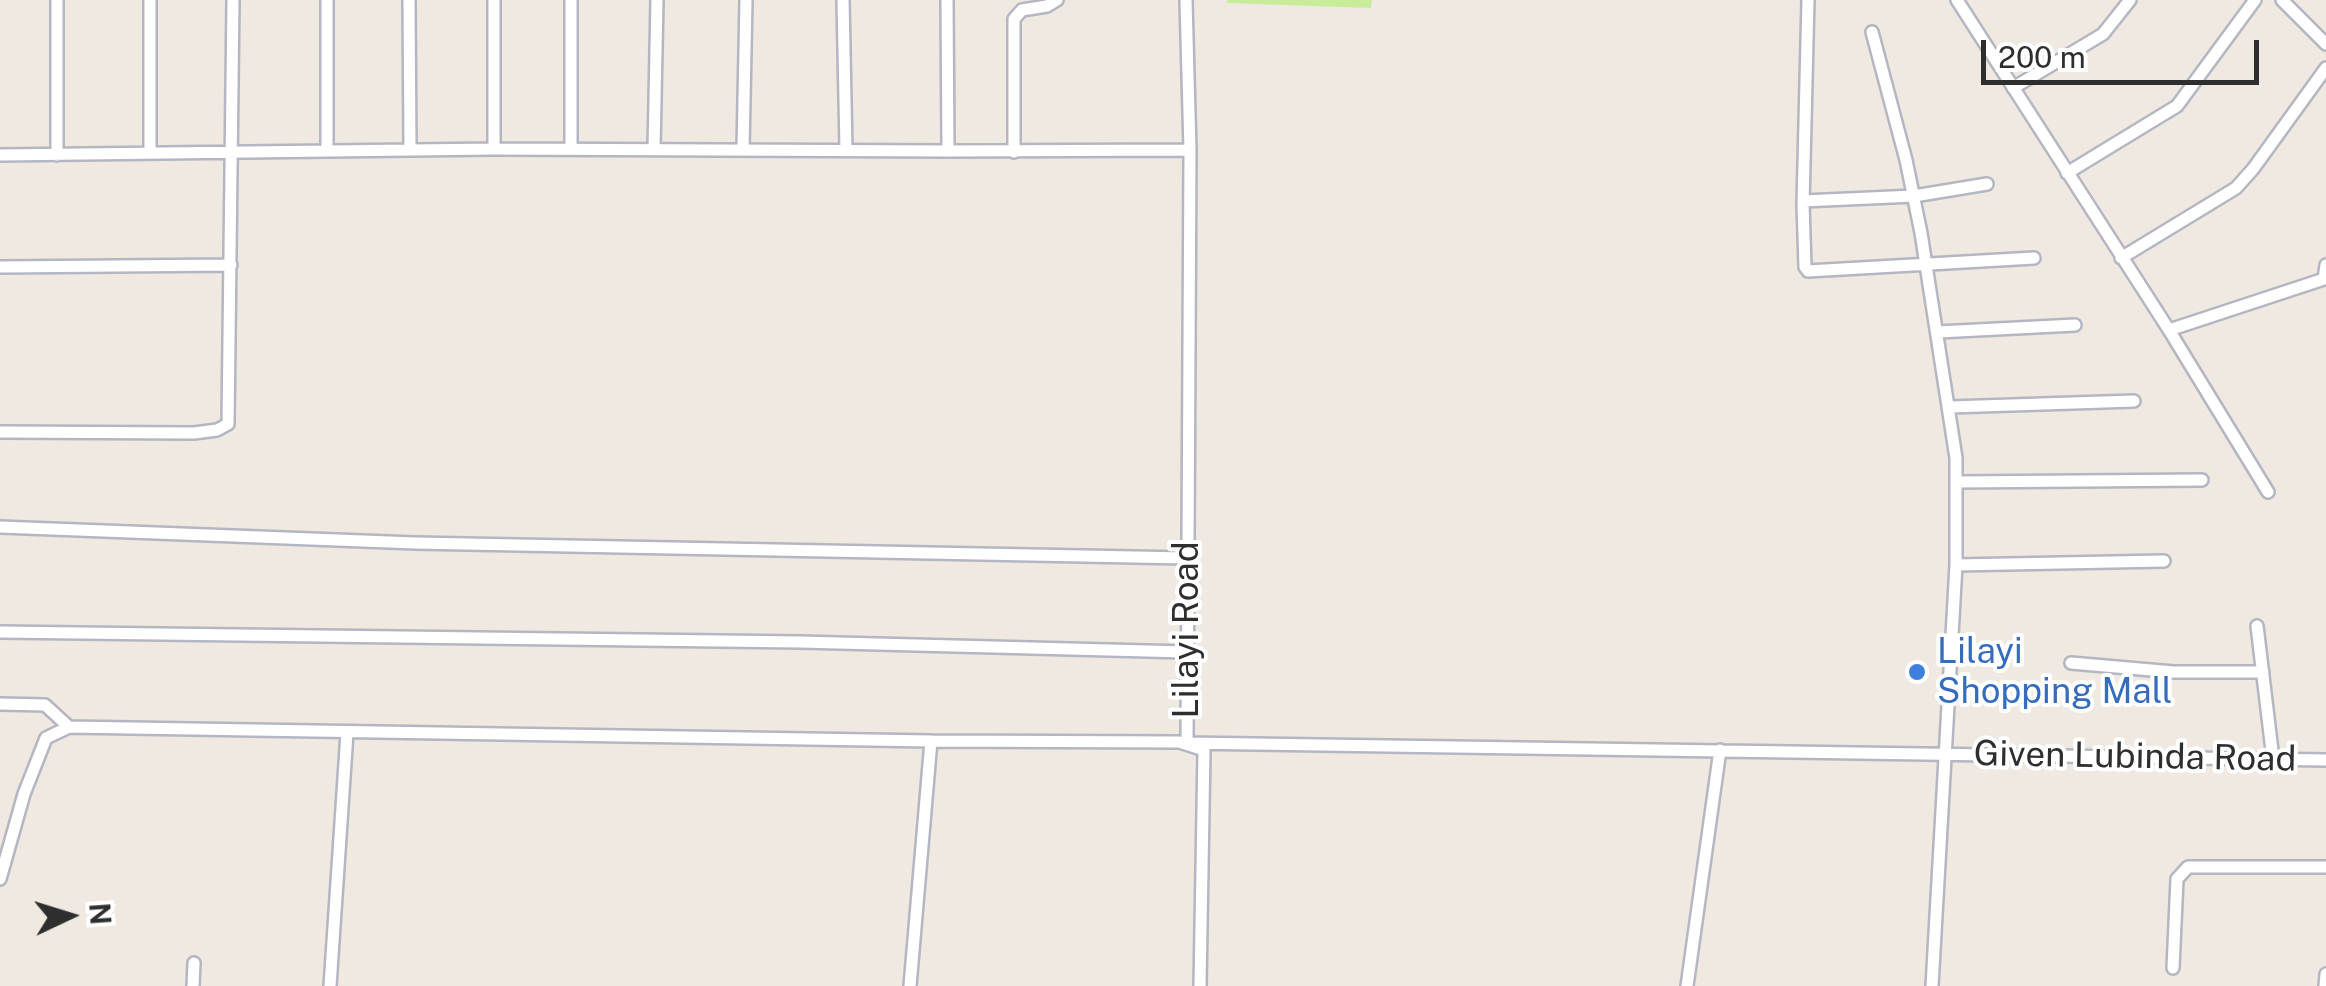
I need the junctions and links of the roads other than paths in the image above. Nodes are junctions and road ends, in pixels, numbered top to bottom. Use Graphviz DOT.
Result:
graph roads {
  1 [pos="57,0"];
  2 [pos="150,0"];
  3 [pos="234,0"];
  4 [pos="327,0"];
  5 [pos="409,0"];
  6 [pos="494,0"];
  7 [pos="571,0"];
  8 [pos="657,0"];
  9 [pos="746,0"];
  10 [pos="844,0"];
  11 [pos="947,0"];
  12 [pos="1057,0"];
  13 [pos="1186,0"];
  14 [pos="1808,0"];
  15 [pos="2130,0"];
  16 [pos="2256,0"];
  17 [pos="2282,0"];
  18 [pos="1962,2"];
  19 [pos="1872,32"];
  20 [pos="2326,44"];
  21 [pos="2326,68"];
  22 [pos="2013,88"];
  23 [pos="494,149"];
  24 [pos="571,149"];
  25 [pos="654,149"];
  26 [pos="743,149"];
  27 [pos="327,150"];
  28 [pos="410,150"];
  29 [pos="846,150"];
  30 [pos="1190,150"];
  31 [pos="948,151"];
  32 [pos="234,152"];
  33 [pos="1014,152"];
  34 [pos="57,154"];
  35 [pos="150,154"];
  36 [pos="0,155"];
  37 [pos="2067,173"];
  38 [pos="1987,184"];
  39 [pos="1914,196"];
  40 [pos="1803,201"];
  41 [pos="2034,258"];
  42 [pos="2120,258"];
  43 [pos="231,265"];
  44 [pos="1926,265"];
  45 [pos="2326,265"];
  46 [pos="0,267"];
  47 [pos="2076,325"];
  48 [pos="2169,330"];
  49 [pos="1938,332"];
  50 [pos="2134,402"];
  51 [pos="1950,407"];
  52 [pos="0,432"];
  53 [pos="2202,480"];
  54 [pos="1957,482"];
  55 [pos="2268,492"];
  56 [pos="0,526"];
  57 [pos="1186,558"];
  58 [pos="2164,561"];
  59 [pos="1956,565"];
  60 [pos="2257,626"];
  61 [pos="0,632"];
  62 [pos="1186,652"];
  63 [pos="2071,663"];
  64 [pos="2263,672"];
  65 [pos="0,704"];
  66 [pos="70,727"];
  67 [pos="348,733"];
  68 [pos="931,741"];
  69 [pos="1188,743"];
  70 [pos="1720,750"];
  71 [pos="1945,753"];
  72 [pos="2273,759"];
  73 [pos="2326,760"];
  74 [pos="2326,867"];
  75 [pos="0,878"];
  76 [pos="194,963"];
  77 [pos="2173,968"];
  78 [pos="2326,974"];
  79 [pos="194,986"];
  80 [pos="330,986"];
  81 [pos="910,986"];
  82 [pos="1200,986"];
  83 [pos="1687,986"];
  84 [pos="1932,986"];
  85 [pos="2325,986"];
  1 -- 34 [label="street"];
  2 -- 35 [label="street"];
  3 -- 32 [label="street"];
  4 -- 27 [label="street"];
  5 -- 28 [label="street"];
  6 -- 23 [label="street"];
  7 -- 24 [label="street"];
  8 -- 25 [label="street"];
  9 -- 26 [label="street"];
  10 -- 29 [label="street"];
  11 -- 31 [label="street"];
  12 -- 33 [label="street"];
  13 -- 30 [label="street, Lilayi Road"];
  14 -- 40 [label="street"];
  15 -- 22 [label="street"];
  16 -- 37 [label="street"];
  17 -- 20 [label="street"];
  18 -- 22 [label="street"];
  19 -- 39 [label="street"];
  21 -- 42 [label="street"];
  22 -- 37 [label="street"];
  23 -- 24 [label="street"];
  23 -- 28 [label="street"];
  24 -- 25 [label="street"];
  25 -- 26 [label="street"];
  26 -- 29 [label="street"];
  27 -- 28 [label="street"];
  27 -- 32 [label="street"];
  29 -- 31 [label="street"];
  30 -- 33 [label="street"];
  30 -- 57 [label="street, Lilayi Road"];
  31 -- 33 [label="street"];
  32 -- 35 [label="street"];
  32 -- 43 [label="street"];
  34 -- 35 [label="street"];
  34 -- 36 [label="street"];
  37 -- 42 [label="street"];
  38 -- 39 [label="street"];
  39 -- 40 [label="street"];
  39 -- 44 [label="street"];
  40 -- 44 [label="street"];
  41 -- 44 [label="street"];
  42 -- 48 [label="street"];
  43 -- 46 [label="street"];
  43 -- 52 [label="street"];
  44 -- 49 [label="street"];
  45 -- 48 [label="street"];
  47 -- 49 [label="street"];
  48 -- 55 [label="street"];
  49 -- 51 [label="street"];
  50 -- 51 [label="street"];
  51 -- 54 [label="street"];
  53 -- 54 [label="street"];
  54 -- 59 [label="street"];
  56 -- 57 [label="street"];
  57 -- 62 [label="street, Lilayi Road"];
  58 -- 59 [label="street"];
  59 -- 71 [label="street"];
  60 -- 64 [label="street"];
  61 -- 62 [label="street"];
  62 -- 69 [label="street, Lilayi Road"];
  63 -- 64 [label="street"];
  64 -- 72 [label="street"];
  65 -- 66 [label="street"];
  66 -- 67 [label="street"];
  66 -- 75 [label="street"];
  67 -- 68 [label="street"];
  67 -- 80 [label="street"];
  68 -- 69 [label="street"];
  68 -- 81 [label="street"];
  69 -- 70 [label="street, Lilayi Road"];
  69 -- 82 [label="street"];
  70 -- 71 [label="street, Lilayi Road"];
  70 -- 83 [label="street"];
  71 -- 72 [label="street, Given Lubinda Road"];
  71 -- 84 [label="street"];
  72 -- 73 [label="street, Given Lubinda Road"];
  74 -- 77 [label="street"];
  76 -- 79 [label="street"];
  78 -- 85 [label="street"];
}
